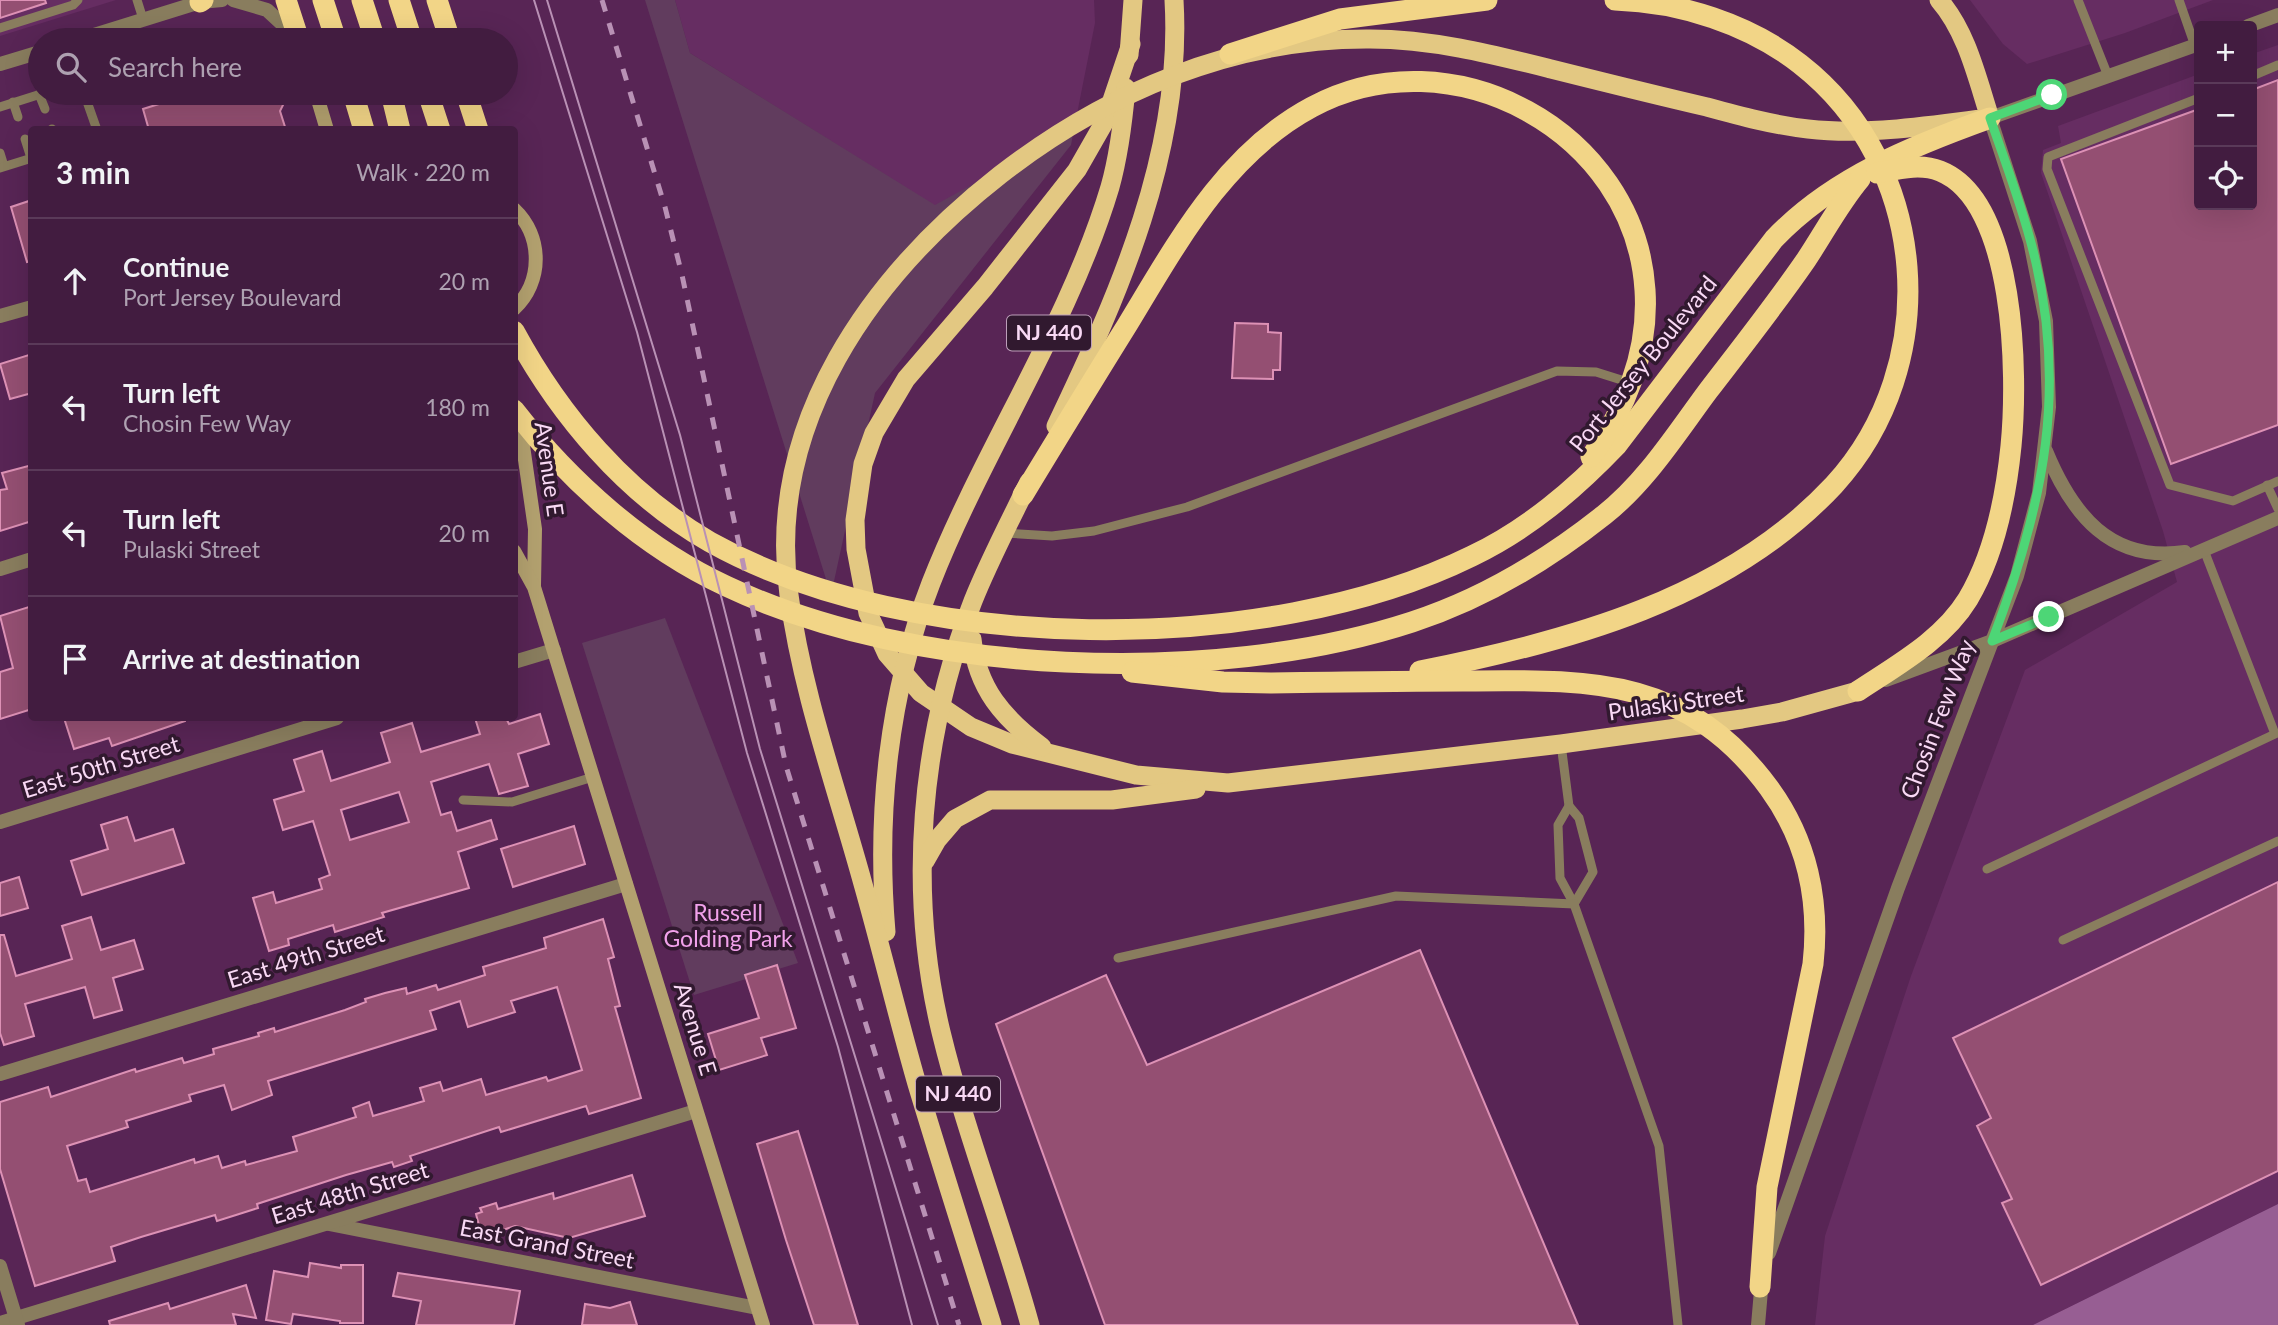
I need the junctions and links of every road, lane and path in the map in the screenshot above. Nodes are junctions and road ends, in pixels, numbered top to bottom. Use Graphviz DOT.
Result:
graph roads {
  1 [pos="78,0"];
  2 [pos="137,0"];
  3 [pos="222,0"];
  4 [pos="233,0"];
  5 [pos="286,0"];
  6 [pos="323,0"];
  7 [pos="362,0"];
  8 [pos="399,0"];
  9 [pos="437,0"];
  10 [pos="1133,0"];
  11 [pos="1174,0"];
  12 [pos="1487,0"];
  13 [pos="1615,0"];
  14 [pos="1939,0"];
  15 [pos="2078,0"];
  16 [pos="2179,0"];
  17 [pos="201,1"];
  18 [pos="2278,15"];
  19 [pos="144,19"];
  20 [pos="2257,23"];
  21 [pos="0,28"];
  22 [pos="116,28"];
  23 [pos="288,28"];
  24 [pos="295,28"];
  25 [pos="332,28"];
  26 [pos="370,28"];
  27 [pos="408,28"];
  28 [pos="446,28"];
  29 [pos="2194,38"];
  30 [pos="1130,44"];
  31 [pos="2194,46"];
  32 [pos="1230,54"];
  33 [pos="28,56"];
  34 [pos="0,64"];
  35 [pos="2278,65"];
  36 [pos="2257,74"];
  37 [pos="2108,76"];
  38 [pos="28,97"];
  39 [pos="2194,100"];
  40 [pos="13,102"];
  41 [pos="44,105"];
  42 [pos="88,105"];
  43 [pos="320,105"];
  44 [pos="357,105"];
  45 [pos="394,105"];
  46 [pos="396,105"];
  47 [pos="432,105"];
  48 [pos="470,105"];
  49 [pos="0,107"];
  50 [pos="45,109"];
  51 [pos="18,117"];
  52 [pos="1990,118"];
  53 [pos="96,126"];
  54 [pos="326,126"];
  55 [pos="363,126"];
  56 [pos="399,126"];
  57 [pos="406,126"];
  58 [pos="439,126"];
  59 [pos="477,126"];
  60 [pos="25,139"];
  61 [pos="28,148"];
  62 [pos="0,152"];
  63 [pos="28,159"];
  64 [pos="2,167"];
  65 [pos="1862,175"];
  66 [pos="518,214"];
  67 [pos="529,290"];
  68 [pos="518,304"];
  69 [pos="28,308"];
  70 [pos="0,316"];
  71 [pos="518,320"];
  72 [pos="518,337"];
  73 [pos="1631,383"];
  74 [pos="518,414"];
  75 [pos="518,414"];
  76 [pos="2046,450"];
  77 [pos="2278,481"];
  78 [pos="2267,485"];
  79 [pos="1023,495"];
  80 [pos="1563,498"];
  81 [pos="2278,509"];
  82 [pos="2278,518"];
  83 [pos="1005,533"];
  84 [pos="2204,550"];
  85 [pos="518,558"];
  86 [pos="28,560"];
  87 [pos="0,569"];
  88 [pos="860,577"];
  89 [pos="534,587"];
  90 [pos="974,601"];
  91 [pos="922,609"];
  92 [pos="1992,641"];
  93 [pos="554,650"];
  94 [pos="1030,658"];
  95 [pos="518,661"];
  96 [pos="903,676"];
  97 [pos="1359,681"];
  98 [pos="1858,691"];
  99 [pos="940,708"];
  100 [pos="327,721"];
  101 [pos="1561,744"];
  102 [pos="1049,752"];
  103 [pos="593,776"];
  104 [pos="1228,783"];
  105 [pos="463,800"];
  106 [pos="1569,806"];
  107 [pos="0,822"];
  108 [pos="2278,841"];
  109 [pos="922,866"];
  110 [pos="1987,869"];
  111 [pos="626,884"];
  112 [pos="1574,904"];
  113 [pos="2063,940"];
  114 [pos="1118,958"];
  115 [pos="895,997"];
  116 [pos="0,1074"];
  117 [pos="696,1111"];
  118 [pos="328,1224"];
  119 [pos="0,1266"];
  120 [pos="1760,1287"];
  121 [pos="757,1308"];
  122 [pos="17,1321"];
  123 [pos="0,1323"];
  124 [pos="763,1325"];
  125 [pos="992,1325"];
  126 [pos="1030,1325"];
  127 [pos="1678,1325"];
  128 [pos="1758,1325"];
  1 -- 21 [label="lane"];
  2 -- 19 [label="lane"];
  3 -- 17 [label="street"];
  4 -- 23 [label="street"];
  5 -- 24 [label="highway"];
  6 -- 25 [label="highway"];
  7 -- 26 [label="highway"];
  8 -- 27 [label="highway"];
  9 -- 28 [label="highway"];
  10 -- 30 [label="highway, NJ 440"];
  11 -- 79 [label="highway, NJ 440"];
  12 -- 32 [label="highway"];
  13 -- 97 [label="highway"];
  14 -- 52 [label="highway"];
  15 -- 37 [label="lane"];
  16 -- 29 [label="lane"];
  17 -- 19 [label="street"];
  18 -- 20 [label="street"];
  19 -- 22 [label="street"];
  30 -- 88 [label="highway, Pulaski Street"];
  30 -- 91 [label="highway, NJ 440"];
  31 -- 37 [label="street, Port Jersey Boulevard"];
  32 -- 52 [label="highway"];
  32 -- 115 [label="highway"];
  33 -- 34 [label="street"];
  35 -- 36 [label="lane"];
  37 -- 52 [label="street, Port Jersey Boulevard"];
  38 -- 40 [label="lane"];
  39 -- 78 [label="lane"];
  40 -- 49 [label="lane"];
  40 -- 51 [label="lane"];
  41 -- 50 [label="lane"];
  42 -- 53 [label="lane"];
  43 -- 54 [label="main road"];
  44 -- 55 [label="highway"];
  45 -- 56 [label="highway"];
  46 -- 57 [label="highway"];
  47 -- 58 [label="highway"];
  48 -- 59 [label="highway"];
  52 -- 65 [label="highway, Port Jersey Boulevard"];
  52 -- 76 [label="street, Chosin Few Way"];
  60 -- 61 [label="lane"];
  62 -- 64 [label="lane"];
  63 -- 64 [label="lane"];
  65 -- 80 [label="highway, Port Jersey Boulevard"];
  65 -- 94 [label="highway, Port Jersey Boulevard"];
  65 -- 98 [label="highway"];
  66 -- 67 [label="main road"];
  67 -- 68 [label="main road"];
  67 -- 71 [label="main road"];
  69 -- 70 [label="street"];
  72 -- 80 [label="highway, Port Jersey Boulevard"];
  73 -- 79 [label="highway"];
  73 -- 80 [label="highway"];
  73 -- 83 [label="lane"];
  74 -- 94 [label="highway, Port Jersey Boulevard"];
  75 -- 89 [label="main road, Avenue E"];
  76 -- 84 [label="street"];
  76 -- 92 [label="street, Chosin Few Way"];
  77 -- 78 [label="lane"];
  78 -- 81 [label="lane"];
  79 -- 83 [label="highway, NJ 440"];
  82 -- 84 [label="street, Pulaski Street"];
  83 -- 90 [label="highway, NJ 440"];
  84 -- 92 [label="street, Pulaski Street"];
  84 -- 110 [label="lane"];
  85 -- 89 [label="main road, Avenue E"];
  86 -- 87 [label="street"];
  88 -- 91 [label="highway"];
  88 -- 96 [label="highway, Pulaski Street"];
  89 -- 93 [label="main road, Avenue E"];
  90 -- 91 [label="highway"];
  90 -- 99 [label="highway, NJ 440"];
  90 -- 102 [label="highway, Pulaski Street"];
  91 -- 96 [label="highway, NJ 440"];
  92 -- 98 [label="street, Pulaski Street"];
  92 -- 120 [label="street, Chosin Few Way"];
  93 -- 95 [label="street"];
  93 -- 103 [label="main road, Avenue E"];
  94 -- 97 [label="highway"];
  96 -- 99 [label="highway, Pulaski Street"];
  96 -- 115 [label="highway, NJ 440"];
  97 -- 120 [label="highway"];
  98 -- 101 [label="highway, Pulaski Street"];
  99 -- 102 [label="highway, Pulaski Street"];
  99 -- 109 [label="highway, NJ 440"];
  100 -- 107 [label="street, East 50th Street"];
  101 -- 104 [label="highway, Pulaski Street"];
  101 -- 106 [label="lane"];
  102 -- 104 [label="highway, Pulaski Street"];
  103 -- 105 [label="lane"];
  103 -- 111 [label="main road, Avenue E"];
  104 -- 109 [label="highway"];
  106 -- 112 [label="lane"];
  106 -- 112 [label="lane"];
  108 -- 113 [label="lane"];
  109 -- 126 [label="highway, NJ 440"];
  111 -- 116 [label="street, East 49th Street"];
  111 -- 117 [label="main road, Avenue E"];
  112 -- 114 [label="lane"];
  112 -- 127 [label="lane"];
  115 -- 125 [label="highway, NJ 440"];
  117 -- 118 [label="street, East 48th Street"];
  117 -- 121 [label="main road, Avenue E"];
  118 -- 121 [label="street, East Grand Street"];
  118 -- 122 [label="street, East 48th Street"];
  119 -- 122 [label="street"];
  120 -- 128 [label="street, Chosin Few Way"];
  121 -- 124 [label="main road, Avenue E"];
  122 -- 123 [label="street, East 48th Street"];
}
